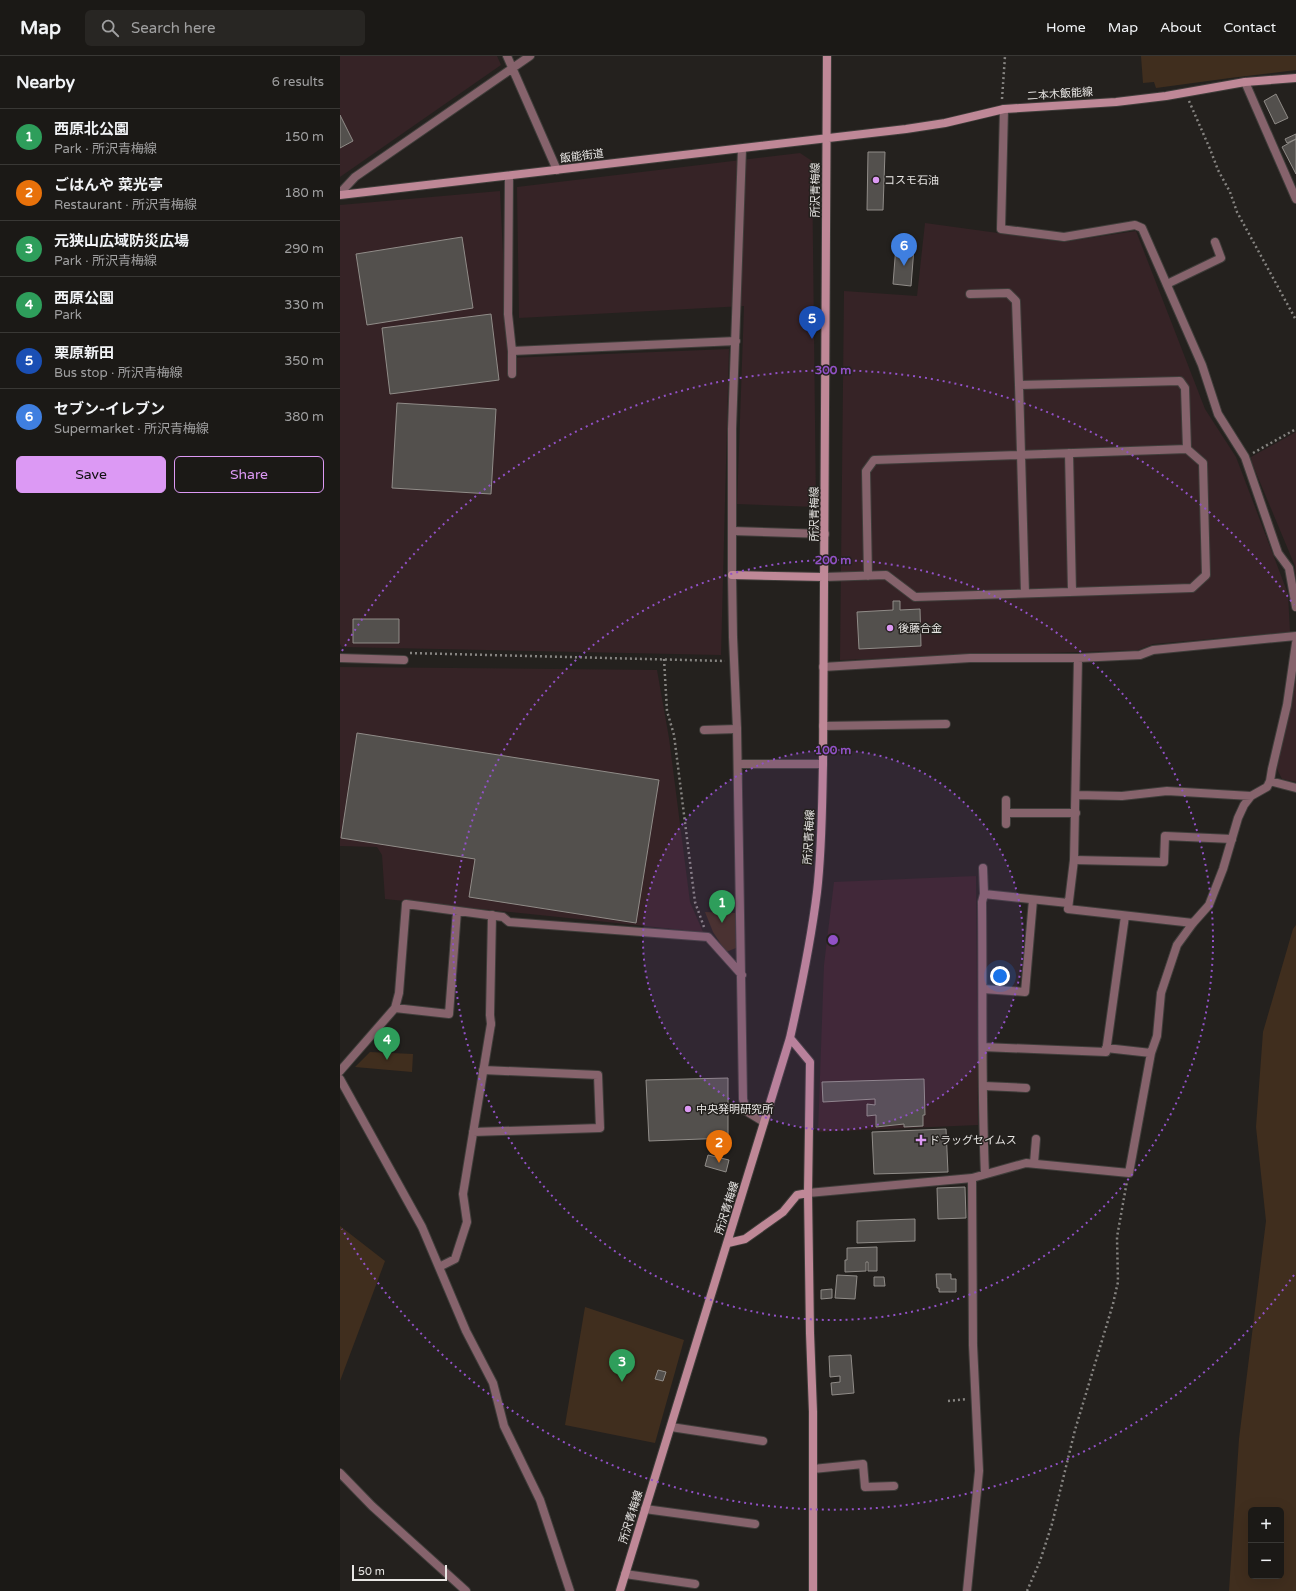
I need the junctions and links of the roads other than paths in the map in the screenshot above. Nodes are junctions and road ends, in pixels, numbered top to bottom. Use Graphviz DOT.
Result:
graph roads {
  1 [pos="507,56"];
  2 [pos="530,56"];
  3 [pos="827,56"];
  4 [pos="512,68"];
  5 [pos="1296,78"];
  6 [pos="1245,82"];
  7 [pos="1004,109"];
  8 [pos="826,139"];
  9 [pos="742,149"];
  10 [pos="557,170"];
  11 [pos="509,176"];
  12 [pos="340,194"];
  13 [pos="1296,199"];
  14 [pos="1215,242"];
  15 [pos="1166,284"];
  16 [pos="970,294"];
  17 [pos="736,341"];
  18 [pos="512,351"];
  19 [pos="512,374"];
  20 [pos="1019,385"];
  21 [pos="1187,449"];
  22 [pos="1070,453"];
  23 [pos="1021,455"];
  24 [pos="732,532"];
  25 [pos="825,534"];
  26 [pos="732,575"];
  27 [pos="868,576"];
  28 [pos="824,577"];
  29 [pos="1072,592"];
  30 [pos="1025,593"];
  31 [pos="1296,607"];
  32 [pos="1296,636"];
  33 [pos="1296,643"];
  34 [pos="404,656"];
  35 [pos="340,658"];
  36 [pos="1078,658"];
  37 [pos="823,667"];
  38 [pos="946,724"];
  39 [pos="823,726"];
  40 [pos="737,729"];
  41 [pos="704,730"];
  42 [pos="738,764"];
  43 [pos="823,764"];
  44 [pos="1270,781"];
  45 [pos="1296,788"];
  46 [pos="1076,795"];
  47 [pos="1251,796"];
  48 [pos="1006,800"];
  49 [pos="1006,813"];
  50 [pos="1076,813"];
  51 [pos="1006,824"];
  52 [pos="1232,839"];
  53 [pos="1074,860"];
  54 [pos="983,868"];
  55 [pos="984,894"];
  56 [pos="1033,900"];
  57 [pos="1068,903"];
  58 [pos="456,911"];
  59 [pos="492,915"];
  60 [pos="1125,916"];
  61 [pos="1192,923"];
  62 [pos="742,975"];
  63 [pos="983,990"];
  64 [pos="395,1008"];
  65 [pos="790,1038"];
  66 [pos="983,1047"];
  67 [pos="1106,1048"];
  68 [pos="1151,1053"];
  69 [pos="483,1070"];
  70 [pos="340,1071"];
  71 [pos="340,1079"];
  72 [pos="984,1086"];
  73 [pos="1026,1088"];
  74 [pos="764,1122"];
  75 [pos="473,1132"];
  76 [pos="1036,1140"];
  77 [pos="1034,1163"];
  78 [pos="985,1174"];
  79 [pos="972,1178"];
  80 [pos="808,1193"];
  81 [pos="728,1243"];
  82 [pos="439,1267"];
  83 [pos="670,1427"];
  84 [pos="763,1441"];
  85 [pos="813,1468"];
  86 [pos="340,1473"];
  87 [pos="894,1486"];
  88 [pos="645,1509"];
  89 [pos="755,1524"];
  90 [pos="625,1574"];
  91 [pos="696,1584"];
  92 [pos="466,1591"];
  93 [pos="570,1591"];
  94 [pos="620,1591"];
  95 [pos="813,1591"];
  96 [pos="967,1591"];
  1 -- 4 [label="street"];
  2 -- 4 [label="street"];
  3 -- 8 [label="main road, 所沢青梅線"];
  4 -- 10 [label="street"];
  4 -- 12 [label="street"];
  5 -- 6 [label="main road, 二本木飯能線"];
  6 -- 7 [label="main road, 二本木飯能線"];
  6 -- 13 [label="street"];
  7 -- 8 [label="main road, 二本木飯能線"];
  7 -- 15 [label="street"];
  8 -- 9 [label="main road, 飯能街道"];
  8 -- 25 [label="main road, 所沢青梅線"];
  9 -- 10 [label="main road, 飯能街道"];
  9 -- 17 [label="street"];
  10 -- 11 [label="main road, 飯能街道"];
  11 -- 12 [label="main road, 飯能街道"];
  11 -- 18 [label="street"];
  14 -- 15 [label="street"];
  15 -- 31 [label="street"];
  16 -- 20 [label="street"];
  17 -- 18 [label="street"];
  17 -- 24 [label="street"];
  18 -- 19 [label="street"];
  20 -- 21 [label="street"];
  20 -- 23 [label="street"];
  21 -- 22 [label="street"];
  21 -- 29 [label="street"];
  22 -- 23 [label="street"];
  22 -- 29 [label="street"];
  23 -- 27 [label="street"];
  23 -- 30 [label="street"];
  24 -- 25 [label="street"];
  24 -- 26 [label="street"];
  25 -- 28 [label="main road, 所沢青梅線"];
  26 -- 28 [label="main road"];
  26 -- 40 [label="street"];
  27 -- 28 [label="street"];
  27 -- 30 [label="street"];
  28 -- 37 [label="main road, 所沢青梅線"];
  29 -- 30 [label="street"];
  32 -- 36 [label="street"];
  33 -- 44 [label="street"];
  34 -- 35 [label="street"];
  36 -- 37 [label="street"];
  36 -- 46 [label="street"];
  37 -- 39 [label="main road, 所沢青梅線"];
  38 -- 39 [label="street"];
  39 -- 43 [label="main road, 所沢青梅線"];
  40 -- 41 [label="street"];
  40 -- 42 [label="street"];
  42 -- 43 [label="street"];
  42 -- 62 [label="street"];
  43 -- 65 [label="main road, 所沢青梅線"];
  44 -- 45 [label="street"];
  44 -- 47 [label="street"];
  46 -- 47 [label="street"];
  46 -- 50 [label="street"];
  47 -- 52 [label="street"];
  48 -- 49 [label="street"];
  49 -- 50 [label="street"];
  49 -- 51 [label="street"];
  50 -- 53 [label="street"];
  52 -- 53 [label="street"];
  52 -- 61 [label="street"];
  53 -- 57 [label="street"];
  54 -- 55 [label="street"];
  55 -- 56 [label="street"];
  55 -- 63 [label="street"];
  56 -- 57 [label="street"];
  56 -- 63 [label="street"];
  57 -- 60 [label="street"];
  58 -- 59 [label="street"];
  58 -- 64 [label="street"];
  58 -- 64 [label="street"];
  59 -- 62 [label="street"];
  59 -- 69 [label="street"];
  60 -- 61 [label="street"];
  60 -- 67 [label="street"];
  61 -- 68 [label="street"];
  62 -- 74 [label="street"];
  63 -- 66 [label="street"];
  64 -- 70 [label="street"];
  65 -- 74 [label="main road, 所沢青梅線"];
  65 -- 80 [label="main road"];
  66 -- 67 [label="street"];
  66 -- 72 [label="street"];
  67 -- 68 [label="street"];
  68 -- 77 [label="street"];
  69 -- 75 [label="street"];
  69 -- 75 [label="street"];
  71 -- 82 [label="street"];
  72 -- 73 [label="street"];
  72 -- 78 [label="street"];
  74 -- 81 [label="main road, 所沢青梅線"];
  75 -- 82 [label="street"];
  76 -- 77 [label="street"];
  77 -- 78 [label="street"];
  78 -- 79 [label="street"];
  79 -- 80 [label="street"];
  79 -- 96 [label="street"];
  80 -- 81 [label="main road"];
  80 -- 85 [label="main road"];
  81 -- 83 [label="main road, 所沢青梅線"];
  82 -- 93 [label="street"];
  83 -- 84 [label="street"];
  83 -- 88 [label="main road, 所沢青梅線"];
  85 -- 87 [label="street"];
  85 -- 95 [label="main road"];
  86 -- 92 [label="street"];
  88 -- 89 [label="street"];
  88 -- 90 [label="main road, 所沢青梅線"];
  90 -- 91 [label="street"];
  90 -- 94 [label="main road, 所沢青梅線"];
}
